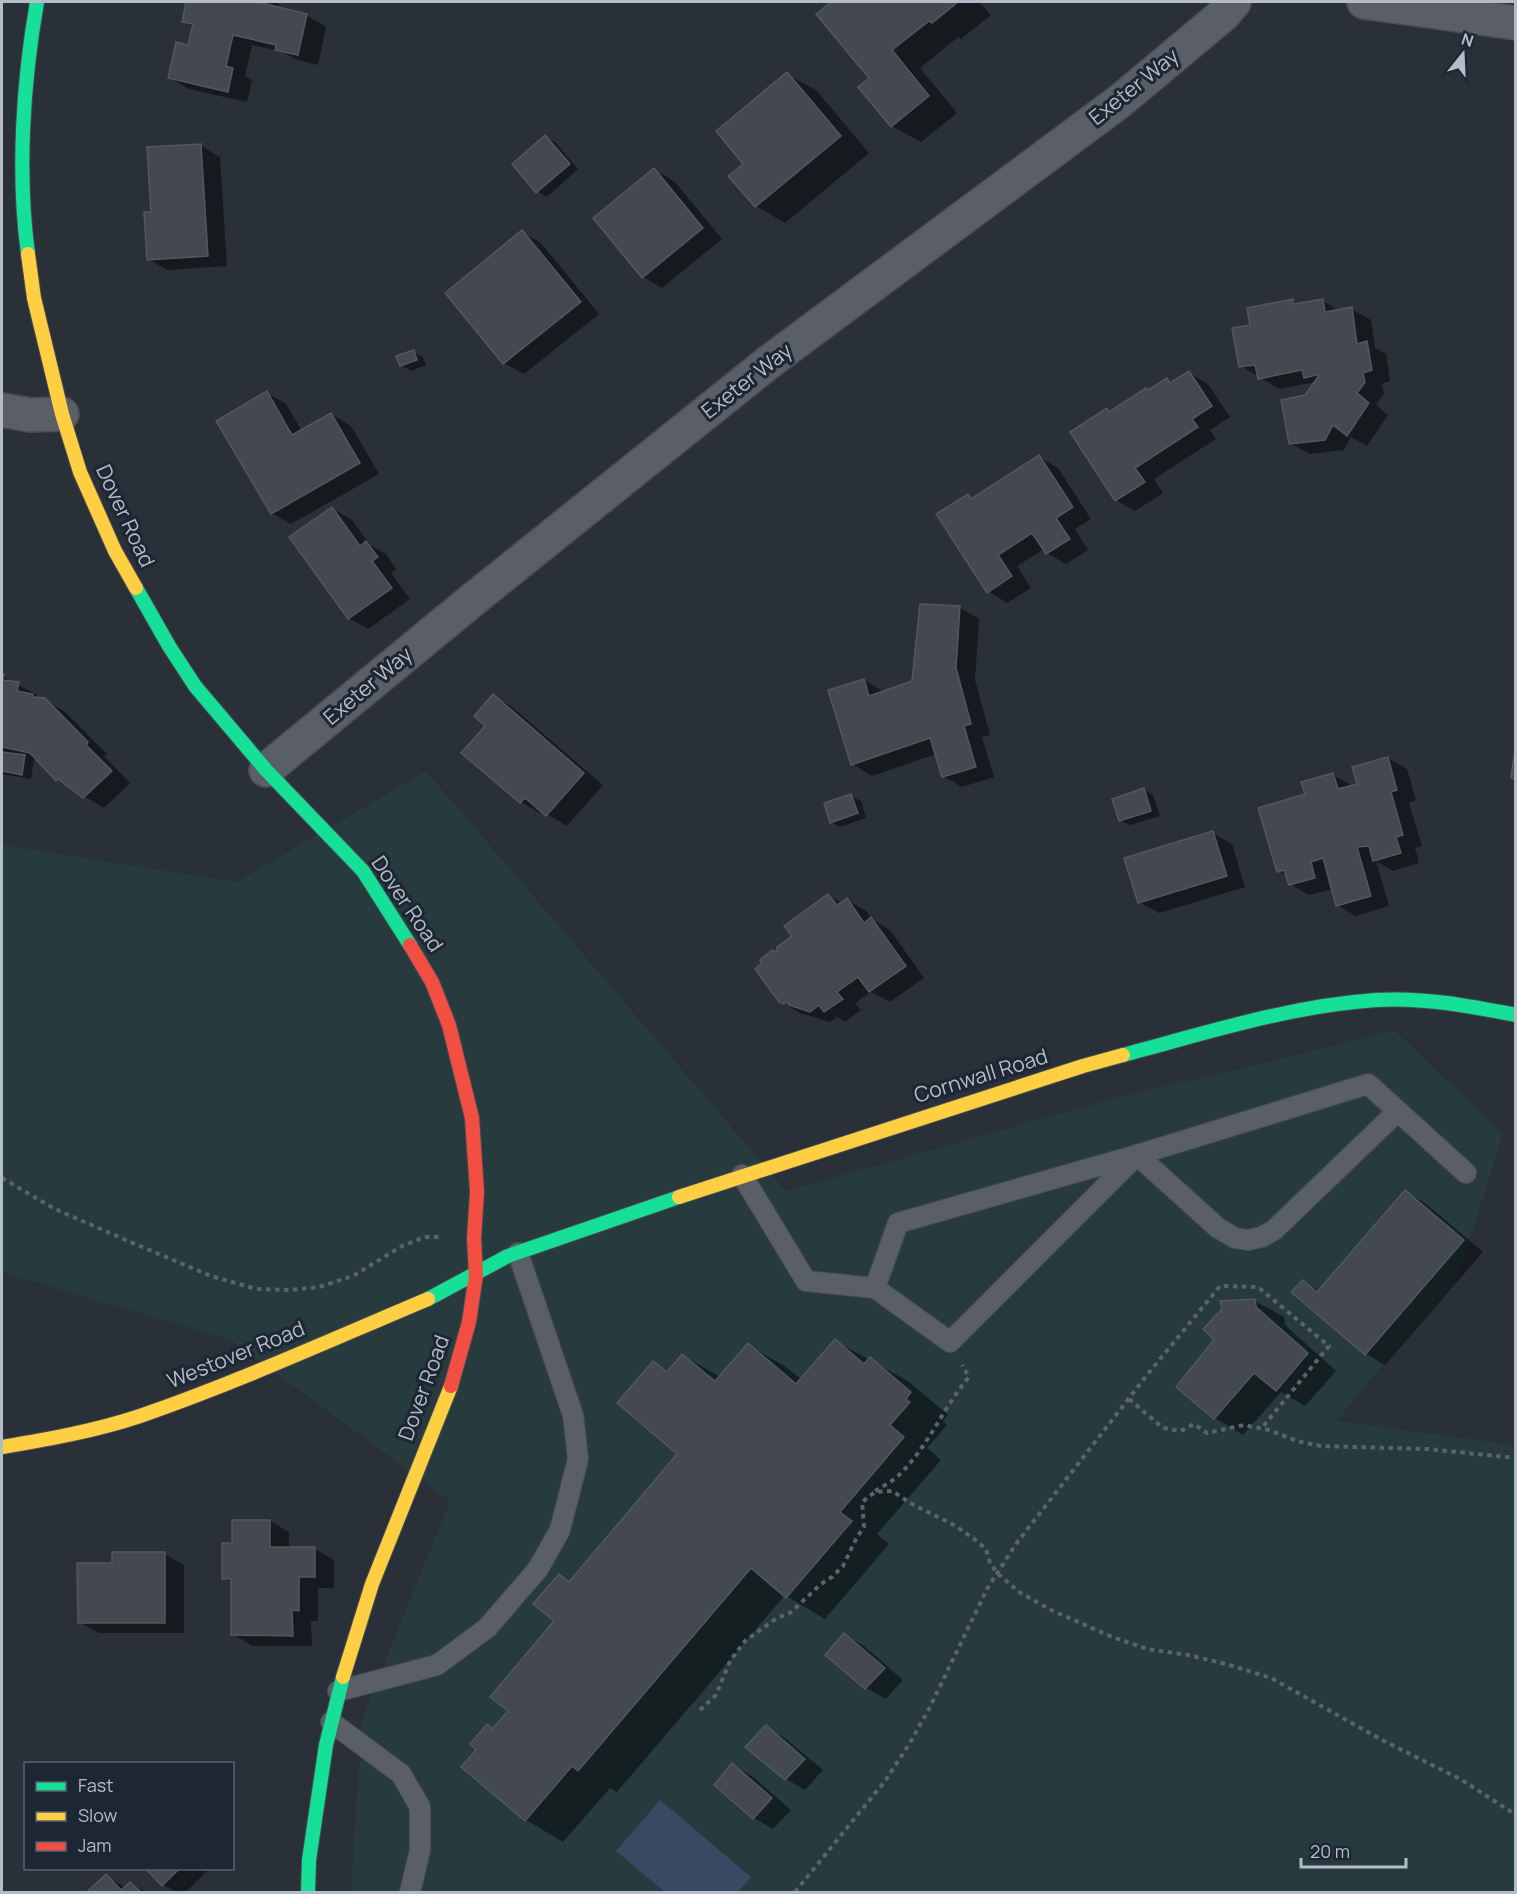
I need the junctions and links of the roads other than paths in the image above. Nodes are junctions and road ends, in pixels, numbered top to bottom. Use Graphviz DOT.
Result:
graph roads {
  1 [pos="37,2"];
  2 [pos="1234,2"];
  3 [pos="1364,2"];
  4 [pos="1515,23"];
  5 [pos="2,410"];
  6 [pos="62,414"];
  7 [pos="266,770"];
  8 [pos="1515,1016"];
  9 [pos="1398,1111"];
  10 [pos="1137,1155"];
  11 [pos="1466,1173"];
  12 [pos="742,1175"];
  13 [pos="518,1252"];
  14 [pos="476,1275"];
  15 [pos="875,1288"];
  16 [pos="2,1447"];
  17 [pos="338,1691"];
  18 [pos="331,1722"];
  19 [pos="308,1893"];
  20 [pos="410,1893"];
  1 -- 6 [label="street, Dover Road"];
  2 -- 7 [label="street, Exeter Way"];
  3 -- 4 [label="street"];
  5 -- 6 [label="street"];
  6 -- 7 [label="street, Dover Road"];
  7 -- 14 [label="street, Dover Road"];
  8 -- 12 [label="street, Cornwall Road"];
  9 -- 10 [label="lane"];
  9 -- 10 [label="lane"];
  9 -- 11 [label="lane"];
  10 -- 15 [label="lane"];
  10 -- 15 [label="lane"];
  12 -- 13 [label="street, Cornwall Road"];
  12 -- 15 [label="lane"];
  13 -- 14 [label="street, Cornwall Road"];
  13 -- 17 [label="lane"];
  14 -- 16 [label="street, Westover Road"];
  14 -- 17 [label="street, Dover Road"];
  17 -- 18 [label="street, Dover Road"];
  18 -- 19 [label="street, Dover Road"];
  18 -- 20 [label="lane"];
}
